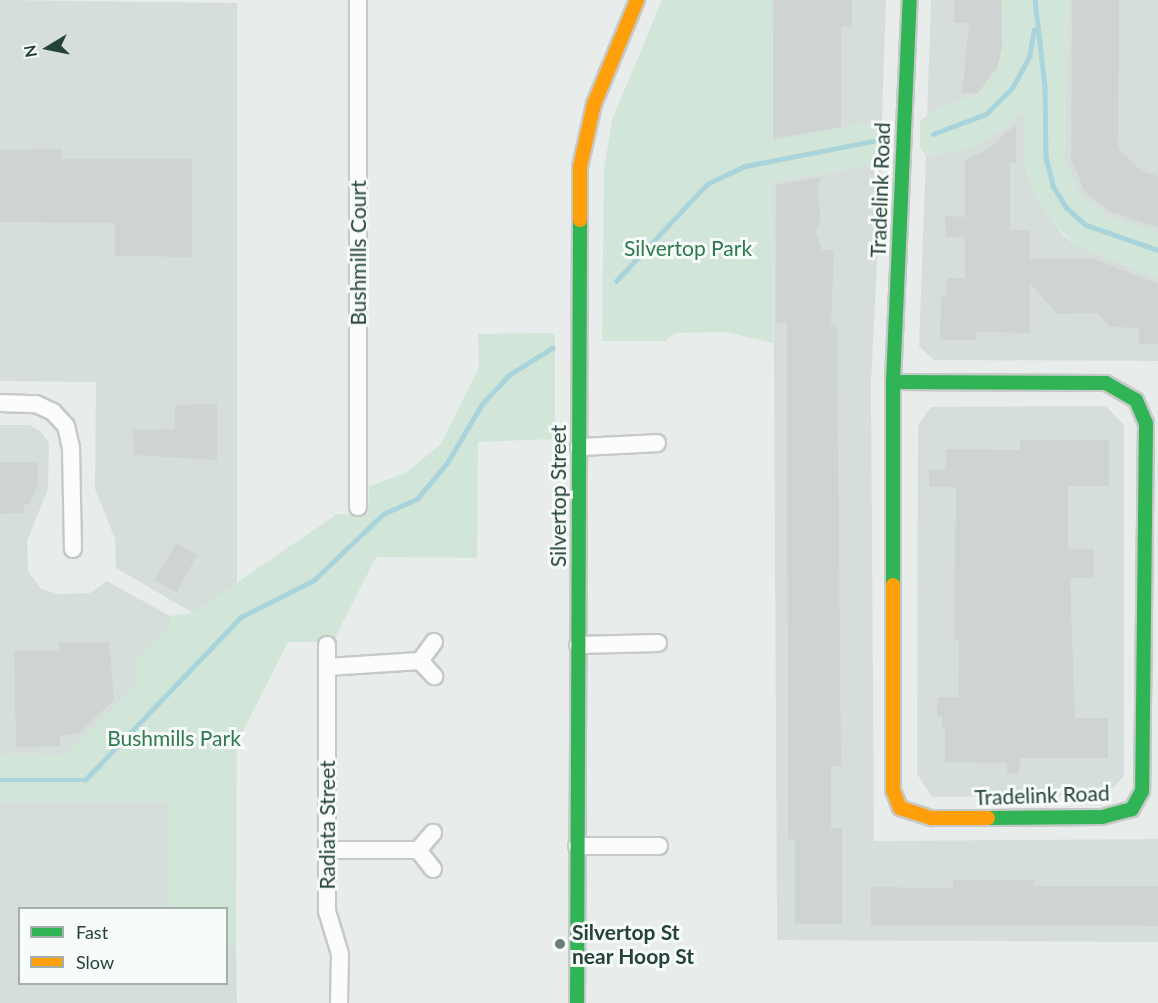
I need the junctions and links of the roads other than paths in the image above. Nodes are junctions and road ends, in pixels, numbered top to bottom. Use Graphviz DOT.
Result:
graph roads {
  1 [pos="358,0"];
  2 [pos="637,0"];
  3 [pos="909,0"];
  4 [pos="893,382"];
  5 [pos="0,404"];
  6 [pos="657,443"];
  7 [pos="579,447"];
  8 [pos="358,507"];
  9 [pos="73,549"];
  10 [pos="434,642"];
  11 [pos="658,643"];
  12 [pos="327,645"];
  13 [pos="578,645"];
  14 [pos="420,661"];
  15 [pos="327,667"];
  16 [pos="434,676"];
  17 [pos="433,833"];
  18 [pos="577,846"];
  19 [pos="659,846"];
  20 [pos="327,850"];
  21 [pos="418,850"];
  22 [pos="433,869"];
  23 [pos="339,1003"];
  24 [pos="577,1003"];
  1 -- 8 [label="street, Bushmills Court"];
  2 -- 7 [label="street, Silvertop Street"];
  3 -- 4 [label="street, Tradelink Road"];
  4 -- 4 [label="street, Tradelink Road"];
  5 -- 9 [label="street"];
  6 -- 7 [label="street"];
  7 -- 13 [label="street, Silvertop Street"];
  10 -- 14 [label="street"];
  11 -- 13 [label="street"];
  12 -- 15 [label="street, Radiata Street"];
  13 -- 18 [label="street, Silvertop Street"];
  14 -- 15 [label="street"];
  14 -- 16 [label="street"];
  15 -- 20 [label="street, Radiata Street"];
  17 -- 21 [label="street"];
  18 -- 19 [label="street"];
  18 -- 24 [label="street, Silvertop Street"];
  20 -- 21 [label="street"];
  20 -- 23 [label="street, Radiata Street"];
  21 -- 22 [label="street"];
}
